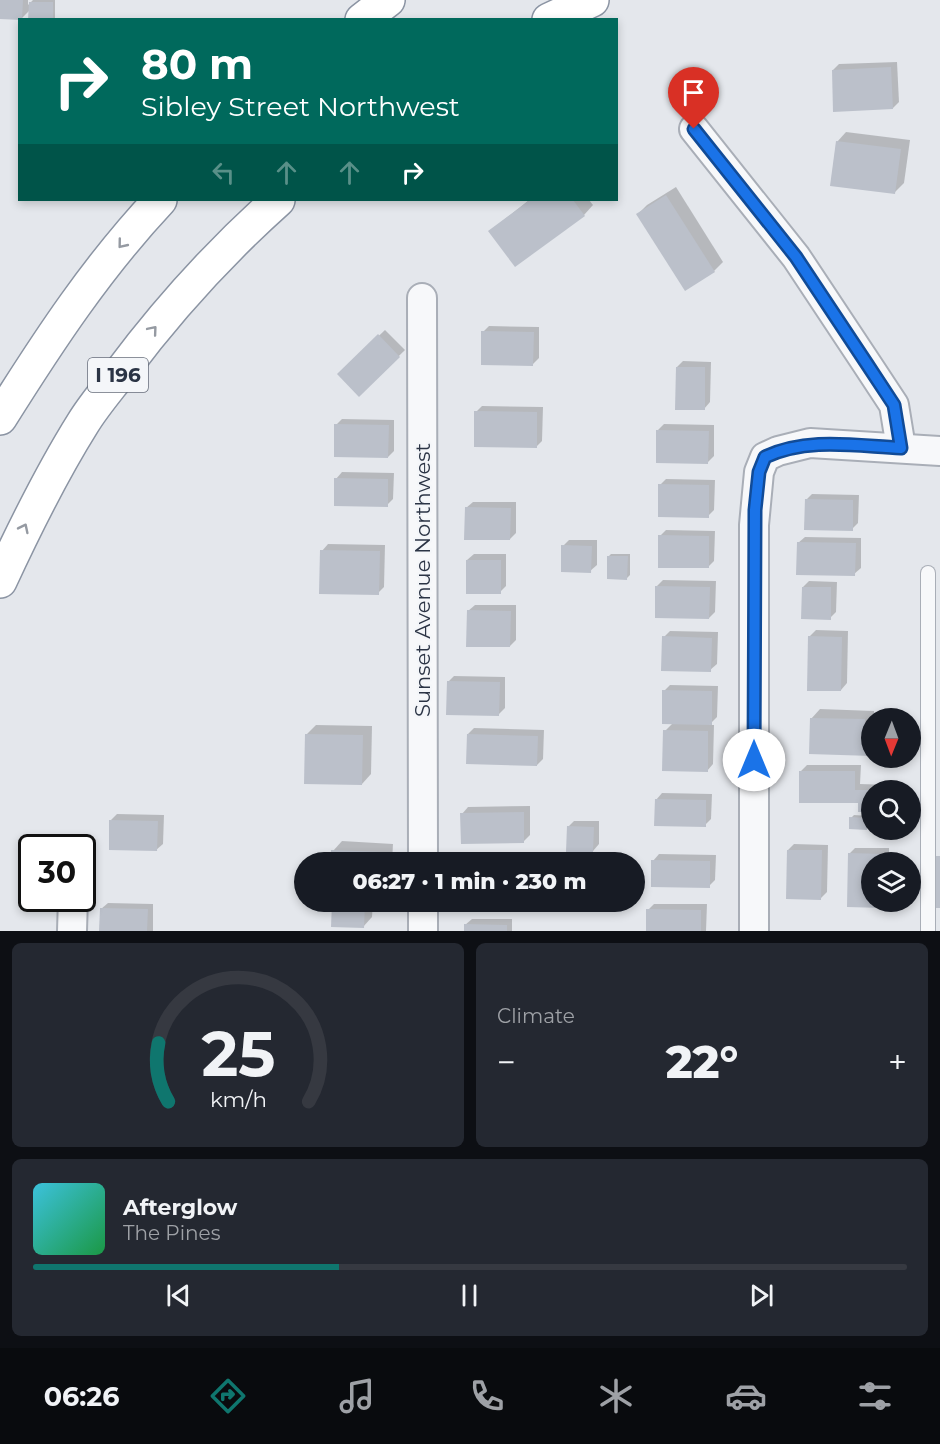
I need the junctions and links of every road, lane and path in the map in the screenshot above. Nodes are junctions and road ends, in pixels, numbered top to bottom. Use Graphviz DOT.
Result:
graph roads {
  1 [pos="388,0"];
  2 [pos="592,0"];
  3 [pos="365,18"];
  4 [pos="553,18"];
  5 [pos="694,129"];
  6 [pos="159,201"];
  7 [pos="277,201"];
  8 [pos="422,298"];
  9 [pos="0,418"];
  10 [pos="901,448"];
  11 [pos="940,451"];
  12 [pos="928,573"];
  13 [pos="0,581"];
  14 [pos="423,852"];
  15 [pos="73,912"];
  16 [pos="423,912"];
  17 [pos="72,931"];
  18 [pos="423,931"];
  19 [pos="754,931"];
  20 [pos="928,931"];
  1 -- 3 [label="highway"];
  2 -- 4 [label="highway"];
  5 -- 10 [label="street"];
  6 -- 9 [label="highway, one-way"];
  13 -- 7 [label="highway, I 196, one-way"];
  8 -- 14 [label="street, Sunset Avenue Northwest"];
  10 -- 11 [label="street"];
  10 -- 19 [label="street"];
  12 -- 20 [label="lane"];
  15 -- 17 [label="street"];
  16 -- 18 [label="street"];
}
